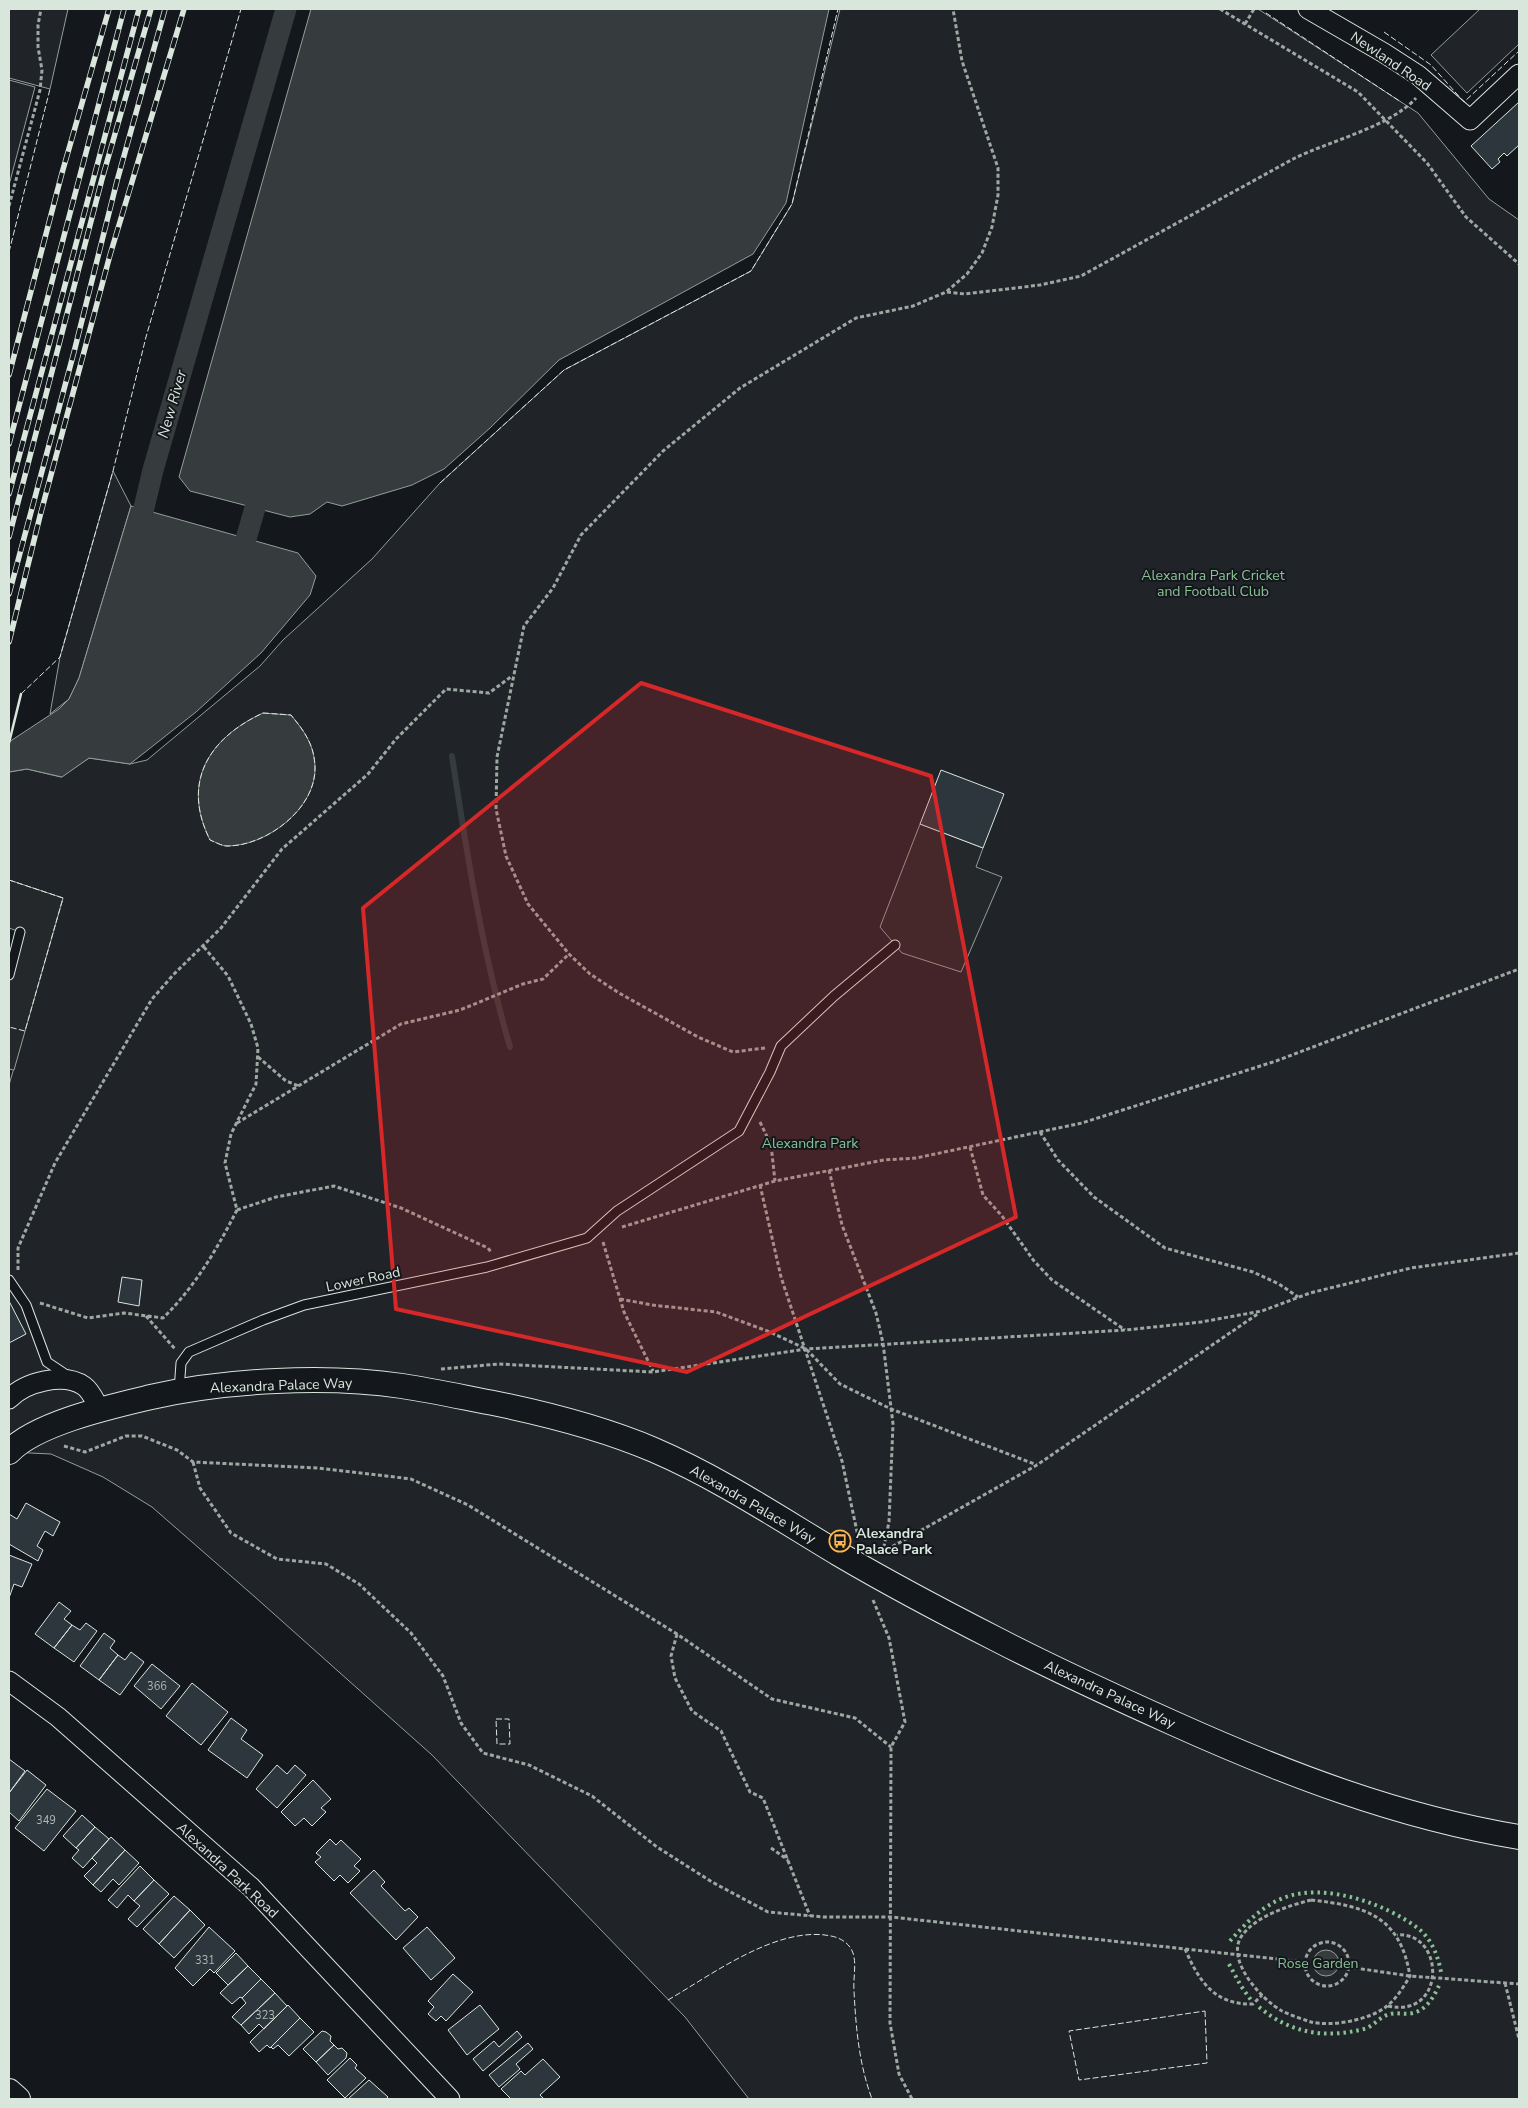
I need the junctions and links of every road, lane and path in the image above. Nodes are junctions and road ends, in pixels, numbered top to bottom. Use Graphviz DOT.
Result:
graph roads {
  1 [pos="41,9"];
  2 [pos="953,9"];
  3 [pos="1220,9"];
  4 [pos="1254,9"];
  5 [pos="1308,9"];
  6 [pos="1245,24"];
  7 [pos="1519,74"];
  8 [pos="1429,85"];
  9 [pos="1385,120"];
  10 [pos="9,206"];
  11 [pos="1519,264"];
  12 [pos="946,292"];
  13 [pos="512,676"];
  14 [pos="20,932"];
  15 [pos="894,945"];
  16 [pos="203,946"];
  17 [pos="569,954"];
  18 [pos="1519,968"];
  19 [pos="9,975"];
  20 [pos="781,1046"];
  21 [pos="257,1057"];
  22 [pos="299,1086"];
  23 [pos="757,1116"];
  24 [pos="236,1124"];
  25 [pos="1040,1132"];
  26 [pos="970,1147"];
  27 [pos="829,1170"];
  28 [pos="775,1181"];
  29 [pos="760,1185"];
  30 [pos="237,1210"];
  31 [pos="620,1228"];
  32 [pos="601,1234"];
  33 [pos="1519,1253"];
  34 [pos="500,1263"];
  35 [pos="20,1276"];
  36 [pos="9,1280"];
  37 [pos="1298,1297"];
  38 [pos="620,1299"];
  39 [pos="37,1302"];
  40 [pos="1262,1311"];
  41 [pos="145,1316"];
  42 [pos="1126,1330"];
  43 [pos="883,1343"];
  44 [pos="806,1349"];
  45 [pos="180,1355"];
  46 [pos="433,1372"];
  47 [pos="653,1372"];
  48 [pos="74,1380"];
  49 [pos="179,1391"];
  50 [pos="9,1399"];
  51 [pos="100,1408"];
  52 [pos="891,1409"];
  53 [pos="30,1435"];
  54 [pos="9,1452"];
  55 [pos="193,1462"];
  56 [pos="1037,1465"];
  57 [pos="883,1552"];
  58 [pos="860,1558"];
  59 [pos="677,1634"];
  60 [pos="9,1681"];
  61 [pos="891,1747"];
  62 [pos="1519,1837"];
  63 [pos="771,1848"];
  64 [pos="788,1860"];
  65 [pos="810,1916"];
  66 [pos="891,1917"];
  67 [pos="1397,1935"];
  68 [pos="1185,1949"];
  69 [pos="1237,1955"];
  70 [pos="1305,1962"];
  71 [pos="1348,1967"];
  72 [pos="1410,1976"];
  73 [pos="1433,1977"];
  74 [pos="1505,1983"];
  75 [pos="1519,1984"];
  76 [pos="1262,1995"];
  77 [pos="1388,2006"];
  78 [pos="1519,2039"];
  79 [pos="9,2091"];
  80 [pos="18,2099"];
  81 [pos="450,2099"];
  82 [pos="912,2099"];
  1 -- 10 [label="path"];
  2 -- 12 [label="path"];
  3 -- 9 [label="path"];
  4 -- 6 [label="path"];
  5 -- 8 [label="street, Newland Road"];
  7 -- 8 [label="street, Newland Road"];
  8 -- 9 [label="path"];
  9 -- 11 [label="path"];
  9 -- 12 [label="path"];
  12 -- 13 [label="path"];
  13 -- 16 [label="path"];
  13 -- 17 [label="path"];
  14 -- 19 [label="lane"];
  15 -- 20 [label="lane"];
  16 -- 21 [label="path"];
  16 -- 35 [label="path"];
  17 -- 20 [label="path"];
  17 -- 22 [label="path"];
  18 -- 25 [label="path"];
  20 -- 34 [label="lane, Lower Road"];
  21 -- 22 [label="path"];
  21 -- 24 [label="path"];
  22 -- 24 [label="path"];
  23 -- 28 [label="path"];
  24 -- 30 [label="path"];
  25 -- 26 [label="path"];
  25 -- 37 [label="path"];
  26 -- 27 [label="path"];
  26 -- 42 [label="path"];
  27 -- 28 [label="path"];
  27 -- 43 [label="path"];
  28 -- 29 [label="path"];
  29 -- 31 [label="path"];
  29 -- 44 [label="path"];
  30 -- 34 [label="path"];
  30 -- 41 [label="path"];
  32 -- 38 [label="path"];
  33 -- 37 [label="path"];
  34 -- 49 [label="lane, Lower Road"];
  36 -- 48 [label="lane"];
  37 -- 40 [label="path"];
  38 -- 44 [label="path"];
  38 -- 47 [label="path"];
  39 -- 41 [label="path"];
  40 -- 42 [label="path"];
  40 -- 56 [label="path"];
  41 -- 45 [label="path"];
  42 -- 43 [label="path"];
  43 -- 44 [label="path"];
  43 -- 52 [label="path"];
  44 -- 47 [label="path"];
  44 -- 52 [label="path"];
  44 -- 58 [label="path"];
  46 -- 47 [label="path"];
  48 -- 50 [label="street"];
  48 -- 51 [label="street"];
  49 -- 51 [label="street, Alexandra Palace Way"];
  49 -- 58 [label="street, Alexandra Palace Way"];
  51 -- 53 [label="street, Alexandra Palace Way"];
  52 -- 56 [label="path"];
  52 -- 57 [label="path"];
  53 -- 54 [label="street, Alexandra Palace Way"];
  53 -- 55 [label="path"];
  55 -- 59 [label="path"];
  55 -- 65 [label="path"];
  56 -- 57 [label="path"];
  57 -- 58 [label="path"];
  58 -- 61 [label="path"];
  58 -- 62 [label="street, Alexandra Palace Way"];
  59 -- 61 [label="path"];
  59 -- 64 [label="path"];
  60 -- 81 [label="street, Alexandra Park Road"];
  61 -- 66 [label="path"];
  63 -- 64 [label="path"];
  64 -- 65 [label="path"];
  65 -- 66 [label="path"];
  66 -- 68 [label="path"];
  66 -- 82 [label="path"];
  67 -- 69 [label="path"];
  67 -- 72 [label="path"];
  67 -- 73 [label="path"];
  68 -- 69 [label="path"];
  68 -- 76 [label="path"];
  69 -- 70 [label="path"];
  69 -- 76 [label="path"];
  70 -- 71 [label="path"];
  70 -- 71 [label="path"];
  71 -- 72 [label="path"];
  72 -- 73 [label="path"];
  72 -- 77 [label="path"];
  73 -- 74 [label="path"];
  73 -- 77 [label="path"];
  74 -- 75 [label="path"];
  74 -- 78 [label="path"];
  76 -- 77 [label="path"];
  79 -- 80 [label="street"];
}
